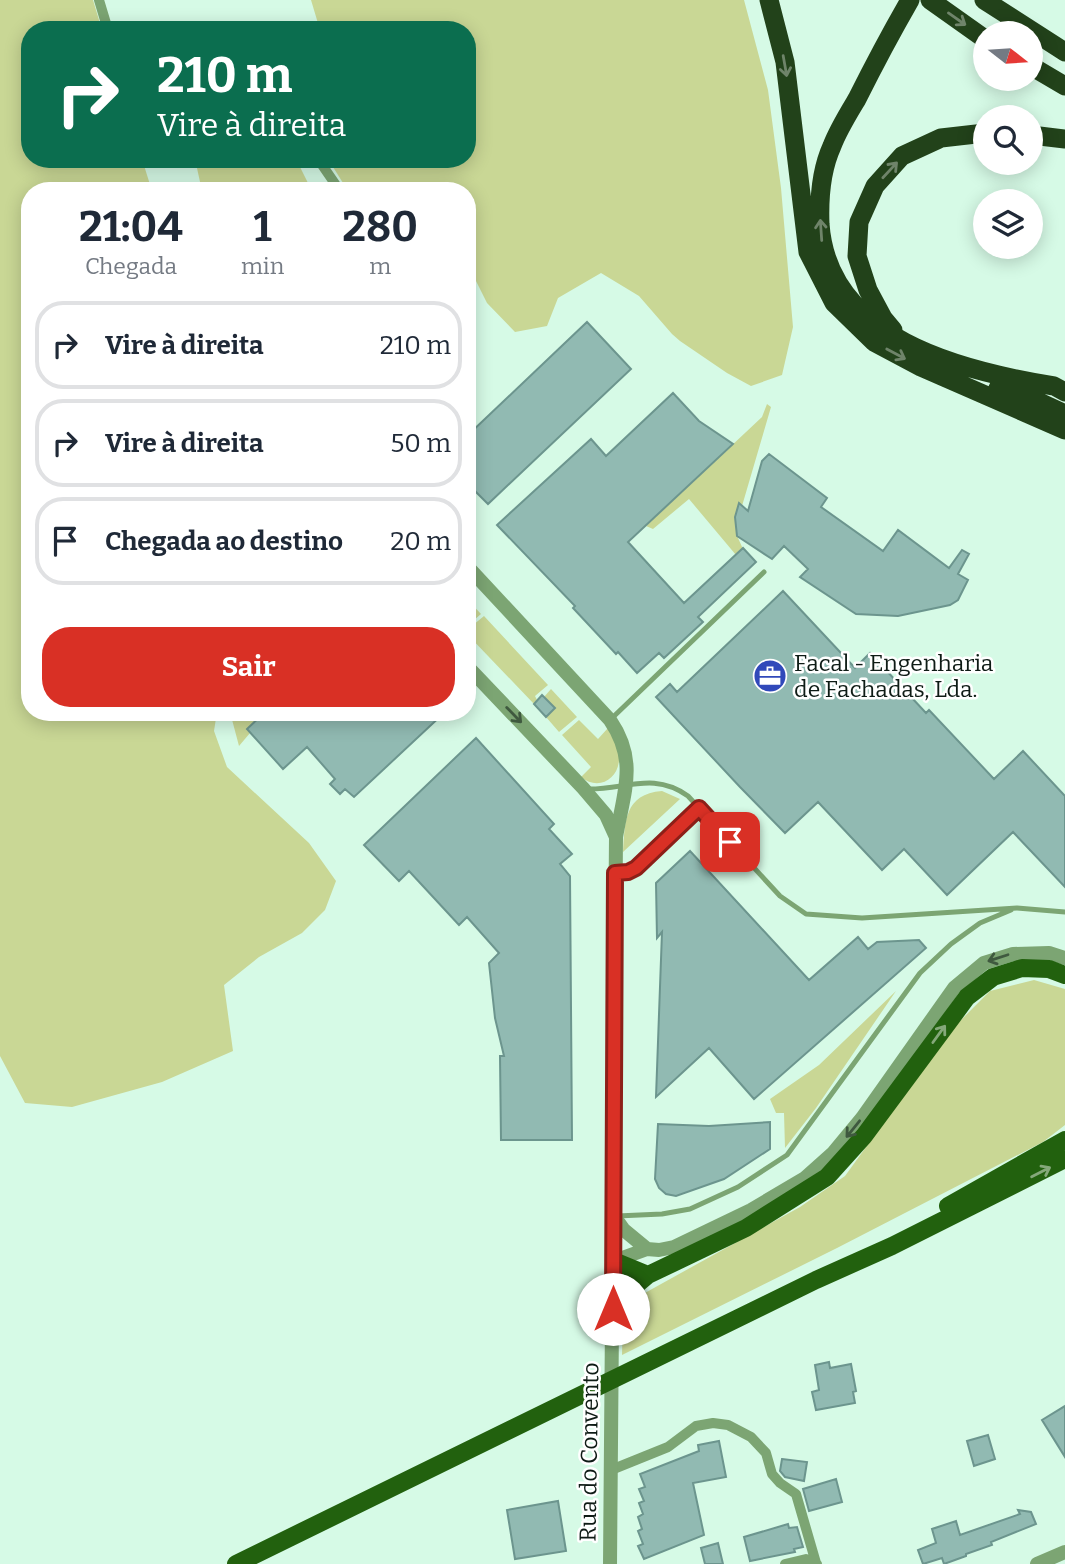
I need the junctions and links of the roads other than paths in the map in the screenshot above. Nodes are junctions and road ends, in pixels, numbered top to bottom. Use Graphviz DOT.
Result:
graph roads {
  1 [pos="99,0"];
  2 [pos="769,0"];
  3 [pos="896,0"];
  4 [pos="910,0"];
  5 [pos="930,0"];
  6 [pos="984,0"];
  7 [pos="105,21"];
  8 [pos="973,30"];
  9 [pos="886,32"];
  10 [pos="1065,52"];
  11 [pos="1043,73"];
  12 [pos="1065,86"];
  13 [pos="973,134"];
  14 [pos="1043,136"];
  15 [pos="1065,139"];
  16 [pos="801,201"];
  17 [pos="901,339"];
  18 [pos="1026,381"];
  19 [pos="969,387"];
  20 [pos="1065,392"];
  21 [pos="1065,403"];
  22 [pos="1065,414"];
  23 [pos="1065,430"];
  24 [pos="764,572"];
  25 [pos="476,576"];
  26 [pos="476,675"];
  27 [pos="610,720"];
  28 [pos="626,784"];
  29 [pos="583,788"];
  30 [pos="699,808"];
  31 [pos="616,836"];
  32 [pos="615,873"];
  33 [pos="1017,908"];
  34 [pos="1065,912"];
  35 [pos="1065,958"];
  36 [pos="1065,975"];
  37 [pos="1065,1140"];
  38 [pos="1065,1159"];
  39 [pos="614,1216"];
  40 [pos="647,1249"];
  41 [pos="614,1261"];
  42 [pos="648,1275"];
  43 [pos="816,1280"];
  44 [pos="613,1309"];
  45 [pos="611,1470"];
  46 [pos="1065,1552"];
  47 [pos="236,1564"];
  48 [pos="610,1564"];
  49 [pos="785,1564"];
  50 [pos="816,1564"];
  51 [pos="1037,1564"];
  1 -- 7 [label="street"];
  2 -- 16 [label="highway, one-way"];
  3 -- 9 [label="highway"];
  4 -- 9 [label="highway"];
  5 -- 8 [label="highway, one-way"];
  6 -- 10 [label="highway"];
  9 -- 16 [label="highway"];
  17 -- 9 [label="highway, one-way"];
  11 -- 12 [label="highway"];
  17 -- 13 [label="highway, one-way"];
  14 -- 15 [label="highway"];
  16 -- 19 [label="highway, one-way"];
  17 -- 18 [label="highway"];
  18 -- 20 [label="highway"];
  18 -- 21 [label="highway"];
  19 -- 22 [label="highway"];
  19 -- 23 [label="highway"];
  24 -- 27 [label="lane"];
  25 -- 27 [label="street, Rua do Convento"];
  26 -- 29 [label="street, one-way"];
  27 -- 28 [label="street, Rua do Convento"];
  28 -- 29 [label="lane"];
  28 -- 30 [label="lane"];
  28 -- 31 [label="street, Rua do Convento"];
  29 -- 31 [label="street"];
  30 -- 32 [label="lane"];
  30 -- 33 [label="lane"];
  31 -- 32 [label="street, Rua do Convento"];
  32 -- 39 [label="street, Rua do Convento"];
  33 -- 34 [label="lane"];
  33 -- 39 [label="lane"];
  35 -- 40 [label="street, one-way"];
  42 -- 36 [label="main road, one-way"];
  37 -- 43 [label="main road"];
  43 -- 38 [label="main road, one-way"];
  39 -- 40 [label="street"];
  39 -- 41 [label="street, Rua do Convento"];
  40 -- 41 [label="street"];
  41 -- 42 [label="main road"];
  41 -- 44 [label="street, Rua do Convento"];
  42 -- 44 [label="main road"];
  43 -- 47 [label="main road"];
  44 -- 45 [label="street, Rua do Convento"];
  45 -- 48 [label="street, Rua do Convento"];
  45 -- 50 [label="street"];
  46 -- 51 [label="street"];
  49 -- 50 [label="street"];
}
